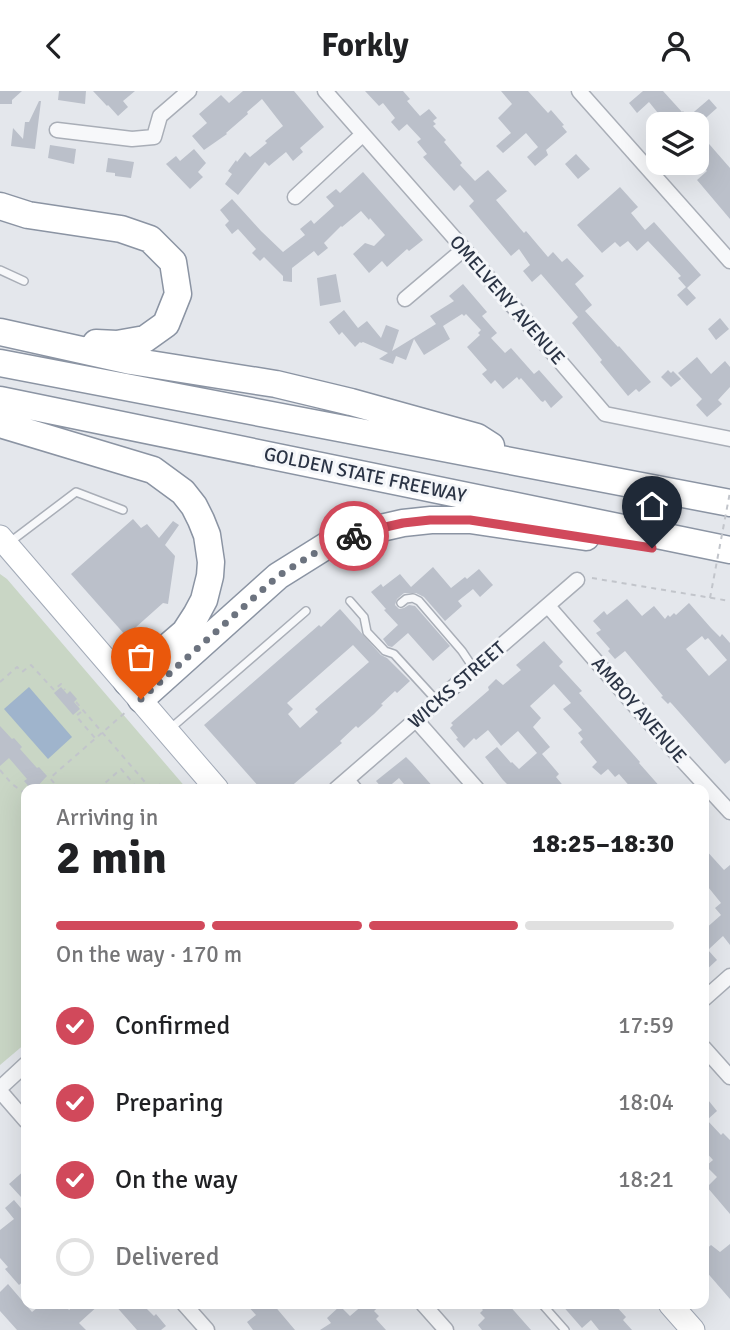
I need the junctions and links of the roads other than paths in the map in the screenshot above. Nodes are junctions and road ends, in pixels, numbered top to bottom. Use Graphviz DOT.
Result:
graph roads {
  1 [pos="190,91"];
  2 [pos="325,91"];
  3 [pos="579,91"];
  4 [pos="57,130"];
  5 [pos="362,135"];
  6 [pos="295,197"];
  7 [pos="0,206"];
  8 [pos="464,249"];
  9 [pos="730,261"];
  10 [pos="0,270"];
  11 [pos="24,281"];
  12 [pos="405,299"];
  13 [pos="0,333"];
  14 [pos="35,339"];
  15 [pos="0,362"];
  16 [pos="0,400"];
  17 [pos="0,424"];
  18 [pos="730,439"];
  19 [pos="518,462"];
  20 [pos="730,503"];
  21 [pos="123,510"];
  22 [pos="4,546"];
  23 [pos="722,548"];
  24 [pos="577,580"];
  25 [pos="350,601"];
  26 [pos="401,603"];
  27 [pos="548,606"];
  28 [pos="306,611"];
  29 [pos="474,670"];
  30 [pos="134,691"];
  31 [pos="438,701"];
  32 [pos="416,720"];
  33 [pos="168,731"];
  34 [pos="354,783"];
  35 [pos="213,784"];
  36 [pos="473,784"];
  37 [pos="704,784"];
  38 [pos="709,789"];
  39 [pos="730,812"];
  40 [pos="730,977"];
  41 [pos="709,995"];
  42 [pos="709,1054"];
  43 [pos="21,1069"];
  44 [pos="730,1077"];
  45 [pos="0,1089"];
  46 [pos="21,1115"];
  47 [pos="188,1309"];
  48 [pos="427,1309"];
  49 [pos="546,1309"];
  50 [pos="674,1309"];
  51 [pos="207,1330"];
  52 [pos="446,1330"];
  53 [pos="565,1330"];
  54 [pos="693,1330"];
  1 -- 4 [label="street"];
  2 -- 5 [label="street, OMELVENY AVENUE"];
  3 -- 9 [label="street"];
  5 -- 6 [label="street"];
  5 -- 8 [label="street, OMELVENY AVENUE"];
  7 -- 14 [label="highway"];
  8 -- 12 [label="street"];
  8 -- 18 [label="street, OMELVENY AVENUE"];
  10 -- 11 [label="lane"];
  13 -- 14 [label="highway"];
  14 -- 19 [label="highway"];
  15 -- 19 [label="highway, GOLDEN STATE FREEWAY"];
  16 -- 23 [label="highway, GOLDEN STATE FREEWAY"];
  17 -- 30 [label="highway"];
  19 -- 20 [label="highway, GOLDEN STATE FREEWAY"];
  21 -- 22 [label="lane"];
  22 -- 30 [label="main road"];
  23 -- 30 [label="highway"];
  24 -- 27 [label="street, WICKS STREET"];
  25 -- 31 [label="lane"];
  26 -- 29 [label="lane"];
  27 -- 29 [label="street, WICKS STREET"];
  27 -- 37 [label="street, AMBOY AVENUE"];
  28 -- 33 [label="lane"];
  29 -- 31 [label="street, WICKS STREET"];
  30 -- 33 [label="main road"];
  31 -- 32 [label="street, WICKS STREET"];
  32 -- 34 [label="street, WICKS STREET"];
  32 -- 36 [label="street"];
  33 -- 35 [label="main road"];
  38 -- 39 [label="street, AMBOY AVENUE"];
  40 -- 41 [label="street"];
  42 -- 44 [label="street"];
  43 -- 45 [label="street"];
  45 -- 46 [label="street"];
  47 -- 51 [label="street"];
  48 -- 52 [label="street"];
  49 -- 53 [label="lane"];
  50 -- 54 [label="main road"];
}
